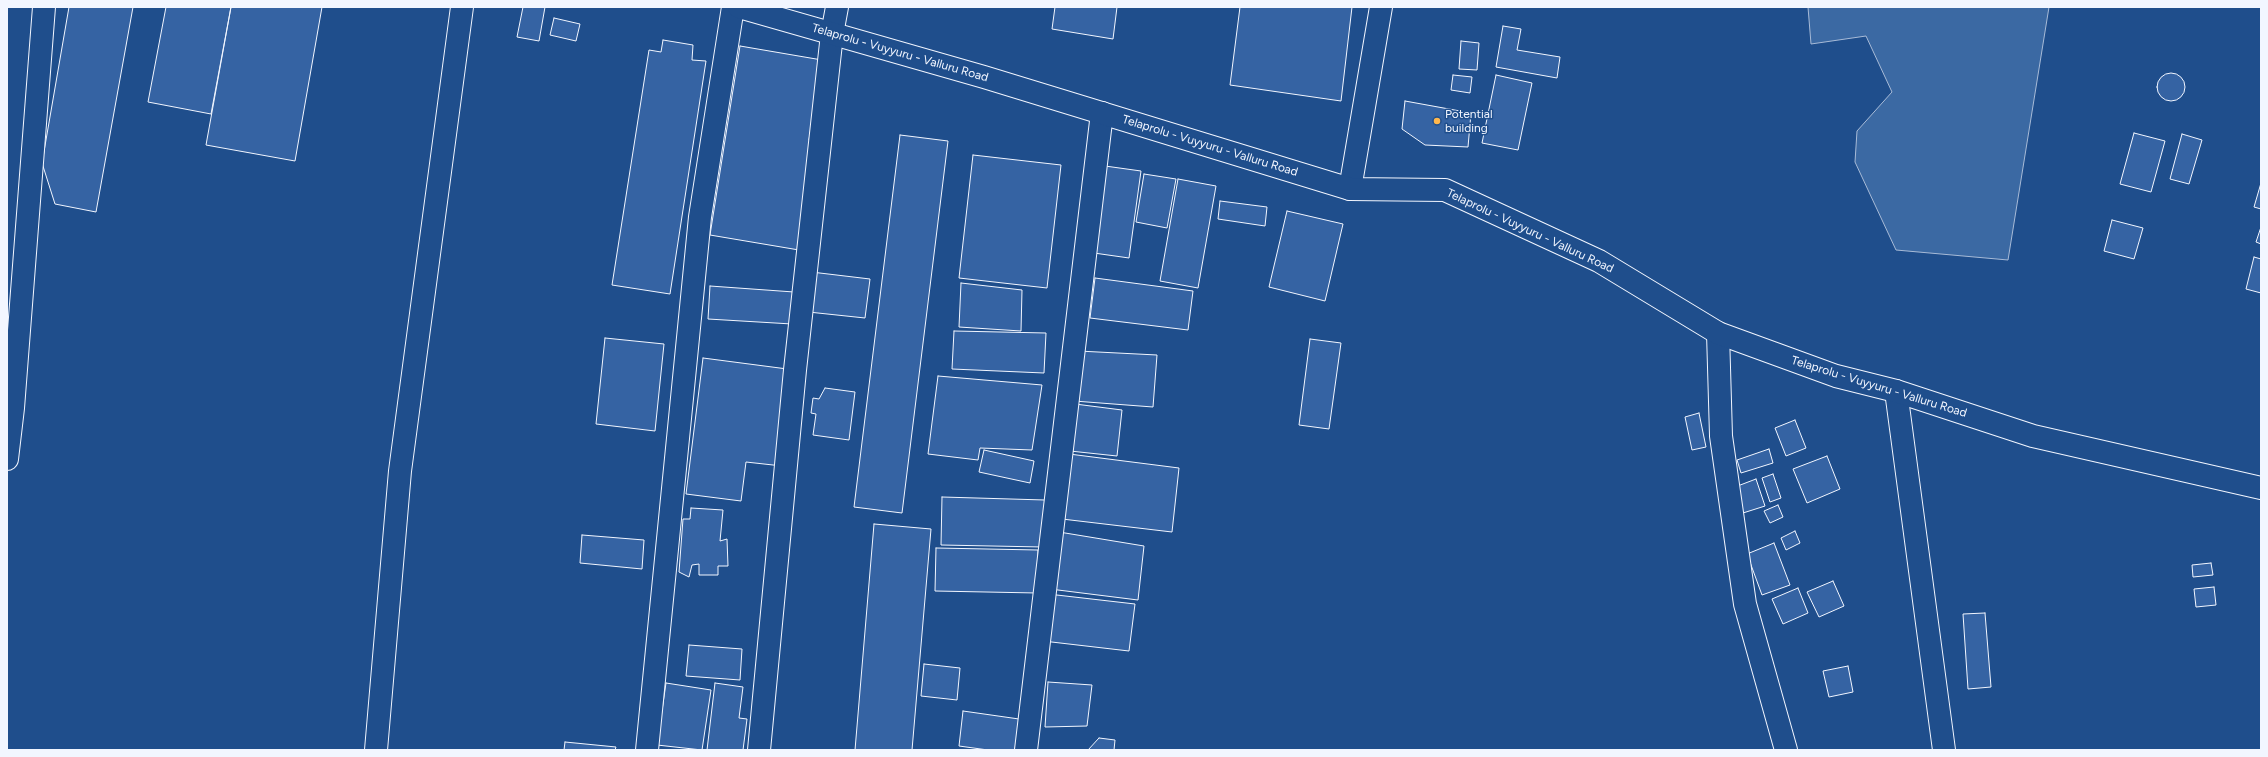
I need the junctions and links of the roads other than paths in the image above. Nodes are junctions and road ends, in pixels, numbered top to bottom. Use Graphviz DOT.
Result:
graph roads {
  1 [pos="44,7"];
  2 [pos="462,7"];
  3 [pos="733,7"];
  4 [pos="739,7"];
  5 [pos="837,7"];
  6 [pos="1381,7"];
  7 [pos="832,34"];
  8 [pos="1102,113"];
  9 [pos="1350,189"];
  10 [pos="1718,333"];
  11 [pos="1896,391"];
  12 [pos="7,459"];
  13 [pos="2261,488"];
  14 [pos="376,750"];
  15 [pos="647,750"];
  16 [pos="759,750"];
  17 [pos="1026,750"];
  18 [pos="1786,750"];
  19 [pos="1944,750"];
  1 -- 12 [label="street"];
  2 -- 14 [label="street"];
  3 -- 15 [label="street"];
  4 -- 7 [label="street, Telaprolu - Vuyyuru - Valluru Road"];
  5 -- 7 [label="street"];
  6 -- 9 [label="street"];
  7 -- 8 [label="street, Telaprolu - Vuyyuru - Valluru Road"];
  7 -- 16 [label="street"];
  8 -- 9 [label="street, Telaprolu - Vuyyuru - Valluru Road"];
  8 -- 17 [label="street"];
  9 -- 10 [label="street, Telaprolu - Vuyyuru - Valluru Road"];
  10 -- 11 [label="street, Telaprolu - Vuyyuru - Valluru Road"];
  10 -- 18 [label="street"];
  11 -- 13 [label="street, Telaprolu - Vuyyuru - Valluru Road"];
  11 -- 19 [label="street"];
}
